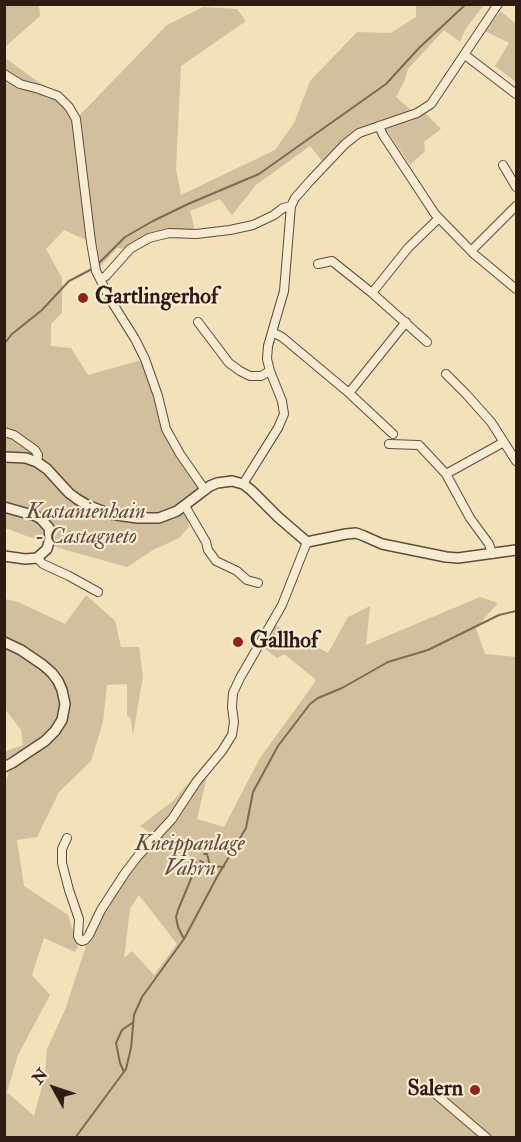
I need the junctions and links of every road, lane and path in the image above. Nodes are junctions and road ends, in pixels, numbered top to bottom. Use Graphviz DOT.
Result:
graph roads {
  1 [pos="498,4"];
  2 [pos="465,55"];
  3 [pos="4,74"];
  4 [pos="516,94"];
  5 [pos="379,126"];
  6 [pos="503,165"];
  7 [pos="516,187"];
  8 [pos="291,206"];
  9 [pos="516,206"];
  10 [pos="439,218"];
  11 [pos="471,251"];
  12 [pos="318,264"];
  13 [pos="100,279"];
  14 [pos="516,289"];
  15 [pos="372,293"];
  16 [pos="198,321"];
  17 [pos="406,322"];
  18 [pos="272,332"];
  19 [pos="427,342"];
  20 [pos="270,371"];
  21 [pos="446,374"];
  22 [pos="349,393"];
  23 [pos="4,432"];
  24 [pos="393,434"];
  25 [pos="504,442"];
  26 [pos="389,444"];
  27 [pos="4,458"];
  28 [pos="516,461"];
  29 [pos="38,462"];
  30 [pos="446,474"];
  31 [pos="243,484"];
  32 [pos="205,490"];
  33 [pos="185,506"];
  34 [pos="4,507"];
  35 [pos="307,542"];
  36 [pos="516,550"];
  37 [pos="492,554"];
  38 [pos="4,556"];
  39 [pos="37,558"];
  40 [pos="258,583"];
  41 [pos="98,592"];
  42 [pos="4,642"];
  43 [pos="4,766"];
  44 [pos="67,838"];
  45 [pos="431,1090"];
  46 [pos="487,1137"];
  1 -- 2 [label="street"];
  2 -- 4 [label="street"];
  2 -- 5 [label="street"];
  3 -- 13 [label="street"];
  5 -- 8 [label="street"];
  5 -- 10 [label="street"];
  6 -- 7 [label="street"];
  8 -- 13 [label="street"];
  8 -- 18 [label="street"];
  9 -- 11 [label="street"];
  10 -- 11 [label="street"];
  10 -- 15 [label="street"];
  11 -- 14 [label="street"];
  12 -- 15 [label="street"];
  13 -- 32 [label="street"];
  15 -- 17 [label="street"];
  16 -- 20 [label="street"];
  17 -- 19 [label="street"];
  17 -- 22 [label="street"];
  18 -- 20 [label="street"];
  18 -- 22 [label="street"];
  20 -- 31 [label="street"];
  21 -- 25 [label="street"];
  22 -- 24 [label="street"];
  23 -- 29 [label="street"];
  25 -- 28 [label="street"];
  25 -- 30 [label="street"];
  26 -- 30 [label="street"];
  27 -- 29 [label="street"];
  29 -- 33 [label="street"];
  30 -- 37 [label="street"];
  31 -- 32 [label="street"];
  31 -- 35 [label="street"];
  32 -- 33 [label="street"];
  33 -- 40 [label="street"];
  34 -- 39 [label="street"];
  35 -- 37 [label="street"];
  35 -- 44 [label="street"];
  36 -- 37 [label="street"];
  38 -- 39 [label="street"];
  39 -- 41 [label="street"];
  42 -- 43 [label="street"];
  45 -- 46 [label="street"];
}
